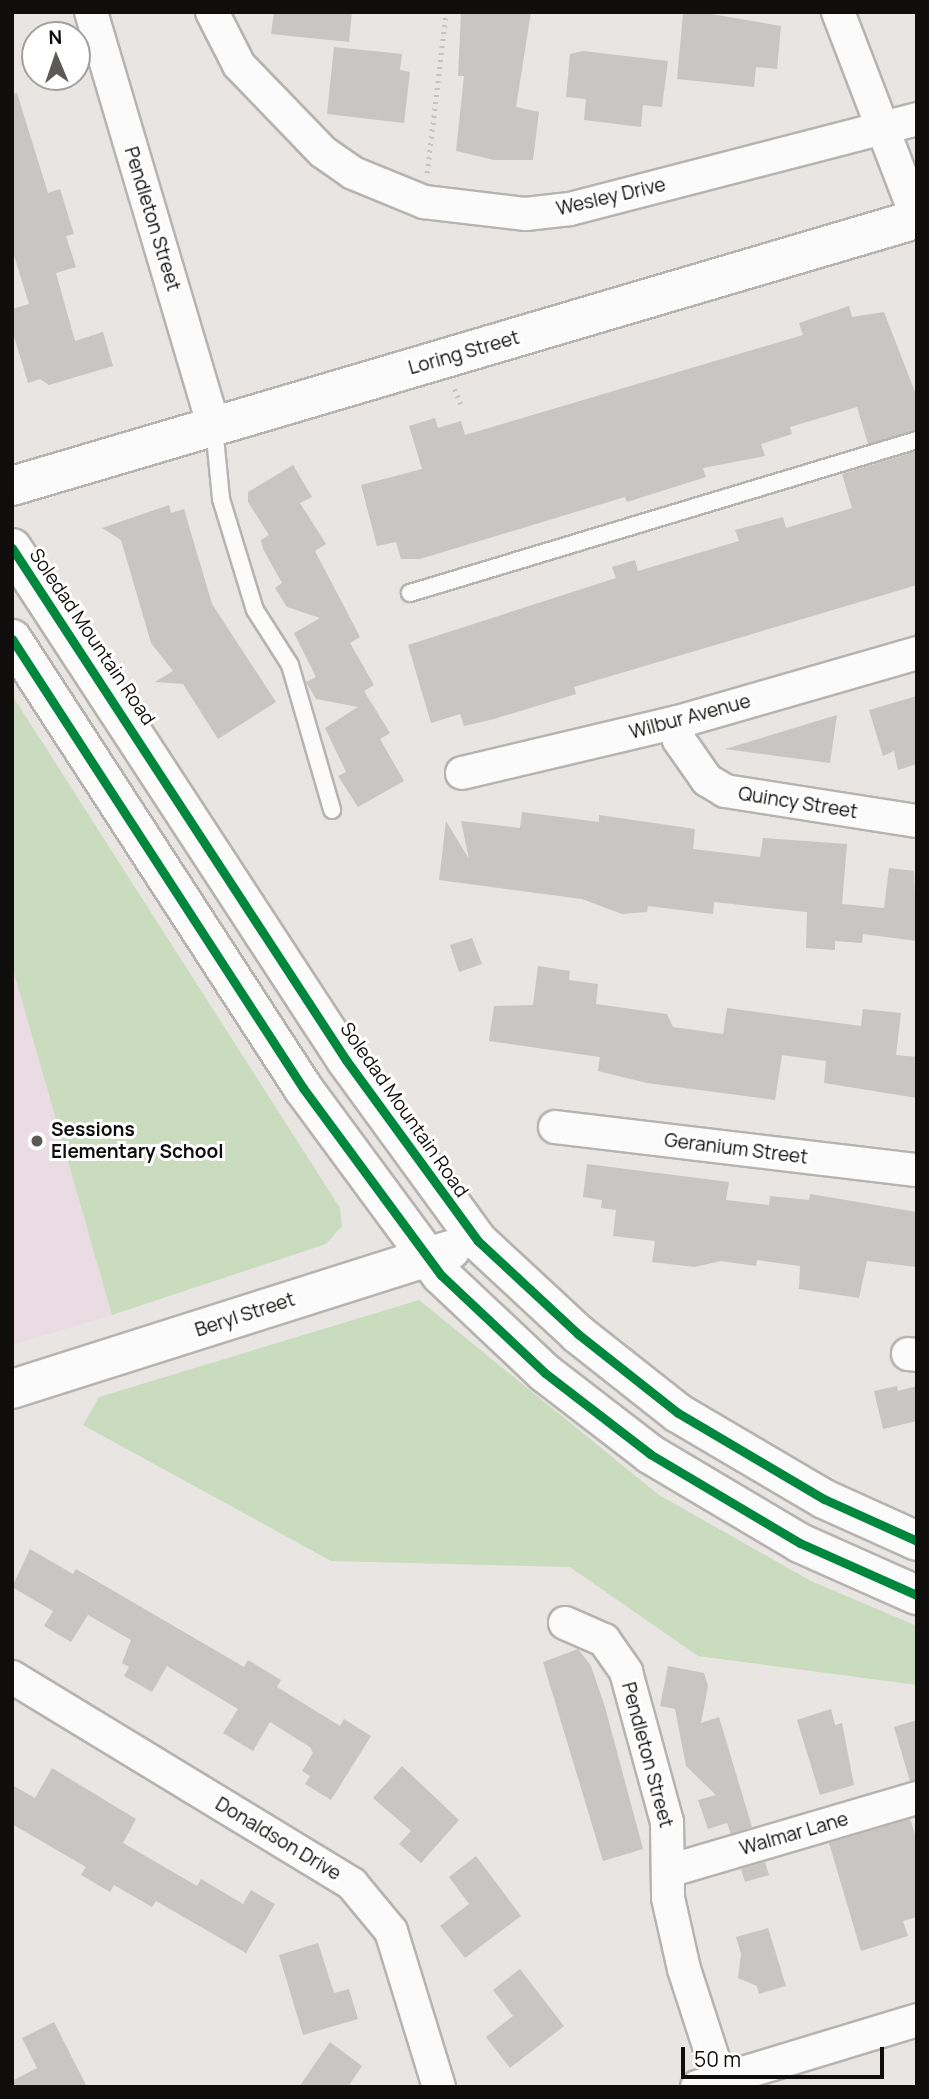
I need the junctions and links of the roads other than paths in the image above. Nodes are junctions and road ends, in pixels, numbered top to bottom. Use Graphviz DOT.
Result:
graph roads {
  1 [pos="90,12"];
  2 [pos="212,12"];
  3 [pos="838,12"];
  4 [pos="917,119"];
  5 [pos="885,127"];
  6 [pos="917,219"];
  7 [pos="214,427"];
  8 [pos="917,440"];
  9 [pos="12,486"];
  10 [pos="12,548"];
  11 [pos="410,593"];
  12 [pos="12,639"];
  13 [pos="917,653"];
  14 [pos="678,722"];
  15 [pos="462,772"];
  16 [pos="332,810"];
  17 [pos="917,821"];
  18 [pos="555,1127"];
  19 [pos="917,1170"];
  20 [pos="478,1241"];
  21 [pos="427,1257"];
  22 [pos="12,1389"];
  23 [pos="917,1541"];
  24 [pos="917,1595"];
  25 [pos="565,1623"];
  26 [pos="12,1677"];
  27 [pos="917,1798"];
  28 [pos="672,1870"];
  29 [pos="917,2020"];
  30 [pos="709,2083"];
  31 [pos="439,2087"];
  1 -- 7 [label="street, Pendleton Street"];
  2 -- 5 [label="street, Wesley Drive"];
  3 -- 5 [label="street"];
  4 -- 5 [label="street, Wesley Drive"];
  5 -- 6 [label="street"];
  6 -- 7 [label="main road, Loring Street"];
  7 -- 9 [label="main road, Loring Street"];
  7 -- 16 [label="lane"];
  8 -- 11 [label="lane"];
  10 -- 20 [label="main road, Soledad Mountain Road"];
  12 -- 21 [label="main road"];
  13 -- 14 [label="street, Wilbur Avenue"];
  14 -- 15 [label="street, Wilbur Avenue"];
  14 -- 17 [label="street, Quincy Street"];
  18 -- 19 [label="street, Geranium Street"];
  20 -- 21 [label="main road, Beryl Street"];
  20 -- 23 [label="main road, Soledad Mountain Road"];
  21 -- 22 [label="main road, Beryl Street"];
  21 -- 24 [label="main road"];
  25 -- 28 [label="street, Pendleton Street"];
  26 -- 31 [label="street, Donaldson Drive"];
  27 -- 28 [label="street, Walmar Lane"];
  28 -- 30 [label="street, Pendleton Street"];
  29 -- 30 [label="street"];
}
